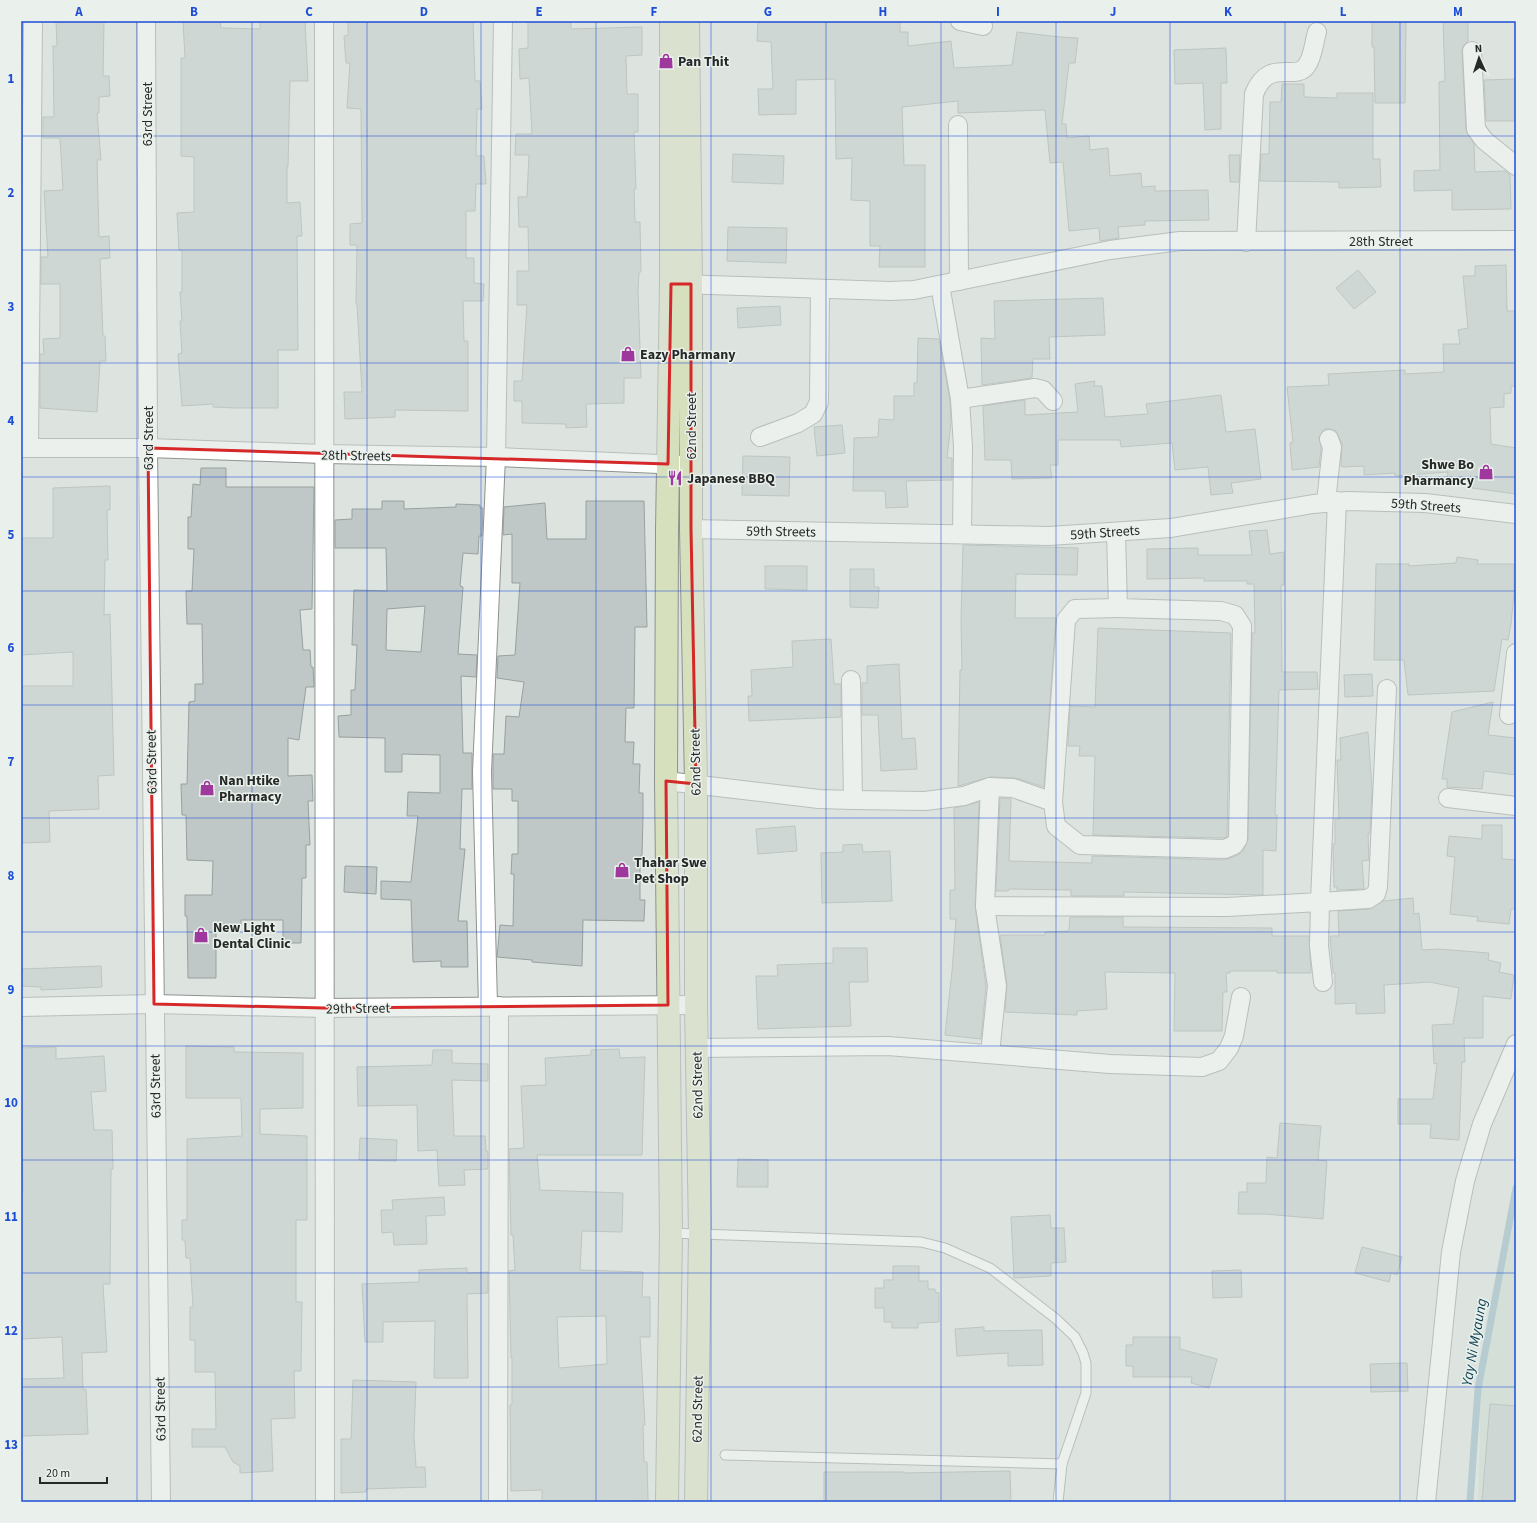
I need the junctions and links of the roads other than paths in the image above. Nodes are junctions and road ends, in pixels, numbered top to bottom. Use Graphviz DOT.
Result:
graph roads {
  1 [pos="32,21"];
  2 [pos="146,21"];
  3 [pos="324,21"];
  4 [pos="503,21"];
  5 [pos="671,21"];
  6 [pos="688,21"];
  7 [pos="960,21"];
  8 [pos="983,26"];
  9 [pos="1317,32"];
  10 [pos="1472,51"];
  11 [pos="958,125"];
  12 [pos="1516,166"];
  13 [pos="1516,240"];
  14 [pos="1246,242"];
  15 [pos="959,281"];
  16 [pos="681,284"];
  17 [pos="940,284"];
  18 [pos="820,289"];
  19 [pos="960,399"];
  20 [pos="1053,401"];
  21 [pos="760,438"];
  22 [pos="1329,439"];
  23 [pos="25,448"];
  24 [pos="148,448"];
  25 [pos="324,454"];
  26 [pos="496,457"];
  27 [pos="668,464"];
  28 [pos="692,465"];
  29 [pos="1331,502"];
  30 [pos="1516,514"];
  31 [pos="691,529"];
  32 [pos="1116,532"];
  33 [pos="962,534"];
  34 [pos="1118,608"];
  35 [pos="1516,653"];
  36 [pos="851,680"];
  37 [pos="1387,689"];
  38 [pos="1509,715"];
  39 [pos="666,780"];
  40 [pos="696,784"];
  41 [pos="990,787"];
  42 [pos="1448,798"];
  43 [pos="853,800"];
  44 [pos="1053,802"];
  45 [pos="1516,806"];
  46 [pos="1320,902"];
  47 [pos="985,906"];
  48 [pos="1323,982"];
  49 [pos="1241,997"];
  50 [pos="154,1004"];
  51 [pos="668,1005"];
  52 [pos="696,1005"];
  53 [pos="494,1006"];
  54 [pos="21,1008"];
  55 [pos="324,1008"];
  56 [pos="1516,1044"];
  57 [pos="697,1048"];
  58 [pos="990,1054"];
  59 [pos="671,1233"];
  60 [pos="700,1233"];
  61 [pos="725,1455"];
  62 [pos="1062,1464"];
  63 [pos="161,1502"];
  64 [pos="325,1502"];
  65 [pos="498,1502"];
  66 [pos="667,1502"];
  67 [pos="696,1502"];
  68 [pos="1058,1502"];
  69 [pos="1426,1502"];
  1 -- 23 [label="street"];
  2 -- 24 [label="street, 63rd Street"];
  3 -- 25 [label="street"];
  4 -- 26 [label="street"];
  5 -- 16 [label="main road, 62nd Street"];
  6 -- 16 [label="main road, 62nd Street"];
  7 -- 8 [label="street"];
  9 -- 14 [label="street"];
  10 -- 12 [label="street"];
  11 -- 15 [label="street"];
  13 -- 14 [label="street, 28th Street"];
  14 -- 15 [label="street, 28th Street"];
  15 -- 17 [label="street, 28th Street"];
  16 -- 18 [label="street, 28th Street"];
  16 -- 27 [label="main road, 62nd Street"];
  16 -- 28 [label="main road, 62nd Street"];
  17 -- 18 [label="street, 28th Street"];
  17 -- 19 [label="street"];
  18 -- 21 [label="street"];
  19 -- 20 [label="street"];
  19 -- 33 [label="street"];
  22 -- 29 [label="street"];
  23 -- 24 [label="street, 28th Streets"];
  24 -- 25 [label="street, 28th Streets"];
  24 -- 50 [label="street, 63rd Street"];
  25 -- 26 [label="street, 28th Streets"];
  25 -- 55 [label="street"];
  26 -- 27 [label="street, 28th Streets"];
  26 -- 53 [label="street"];
  27 -- 28 [label="street, 28th Streets"];
  27 -- 39 [label="main road, 62nd Street"];
  28 -- 31 [label="main road, 62nd Street"];
  29 -- 30 [label="street, 59th Streets"];
  29 -- 32 [label="street, 59th Streets"];
  29 -- 46 [label="street"];
  31 -- 33 [label="street, 59th Streets"];
  31 -- 40 [label="main road, 62nd Street"];
  32 -- 33 [label="street, 59th Streets"];
  32 -- 34 [label="street"];
  34 -- 44 [label="street"];
  34 -- 44 [label="street"];
  35 -- 38 [label="street"];
  36 -- 43 [label="street"];
  37 -- 46 [label="street"];
  39 -- 40 [label="street"];
  39 -- 51 [label="main road, 62nd Street"];
  40 -- 43 [label="street"];
  40 -- 52 [label="main road, 62nd Street"];
  41 -- 43 [label="street"];
  41 -- 44 [label="street"];
  41 -- 47 [label="street"];
  42 -- 45 [label="street"];
  46 -- 47 [label="street"];
  46 -- 48 [label="street"];
  47 -- 58 [label="street"];
  49 -- 58 [label="street"];
  50 -- 54 [label="street, 29th Street"];
  50 -- 55 [label="street, 29th Street"];
  50 -- 63 [label="street, 63rd Street"];
  51 -- 52 [label="street, 29th Street"];
  51 -- 53 [label="street, 29th Street"];
  51 -- 59 [label="main road, 62nd Street"];
  52 -- 57 [label="main road, 62nd Street"];
  53 -- 55 [label="street, 29th Street"];
  53 -- 65 [label="street"];
  55 -- 64 [label="street"];
  56 -- 69 [label="street"];
  57 -- 58 [label="street"];
  57 -- 60 [label="main road, 62nd Street"];
  59 -- 60 [label="lane"];
  59 -- 66 [label="main road, 62nd Street"];
  60 -- 62 [label="lane"];
  60 -- 67 [label="main road, 62nd Street"];
  61 -- 62 [label="lane"];
  62 -- 68 [label="lane"];
}
